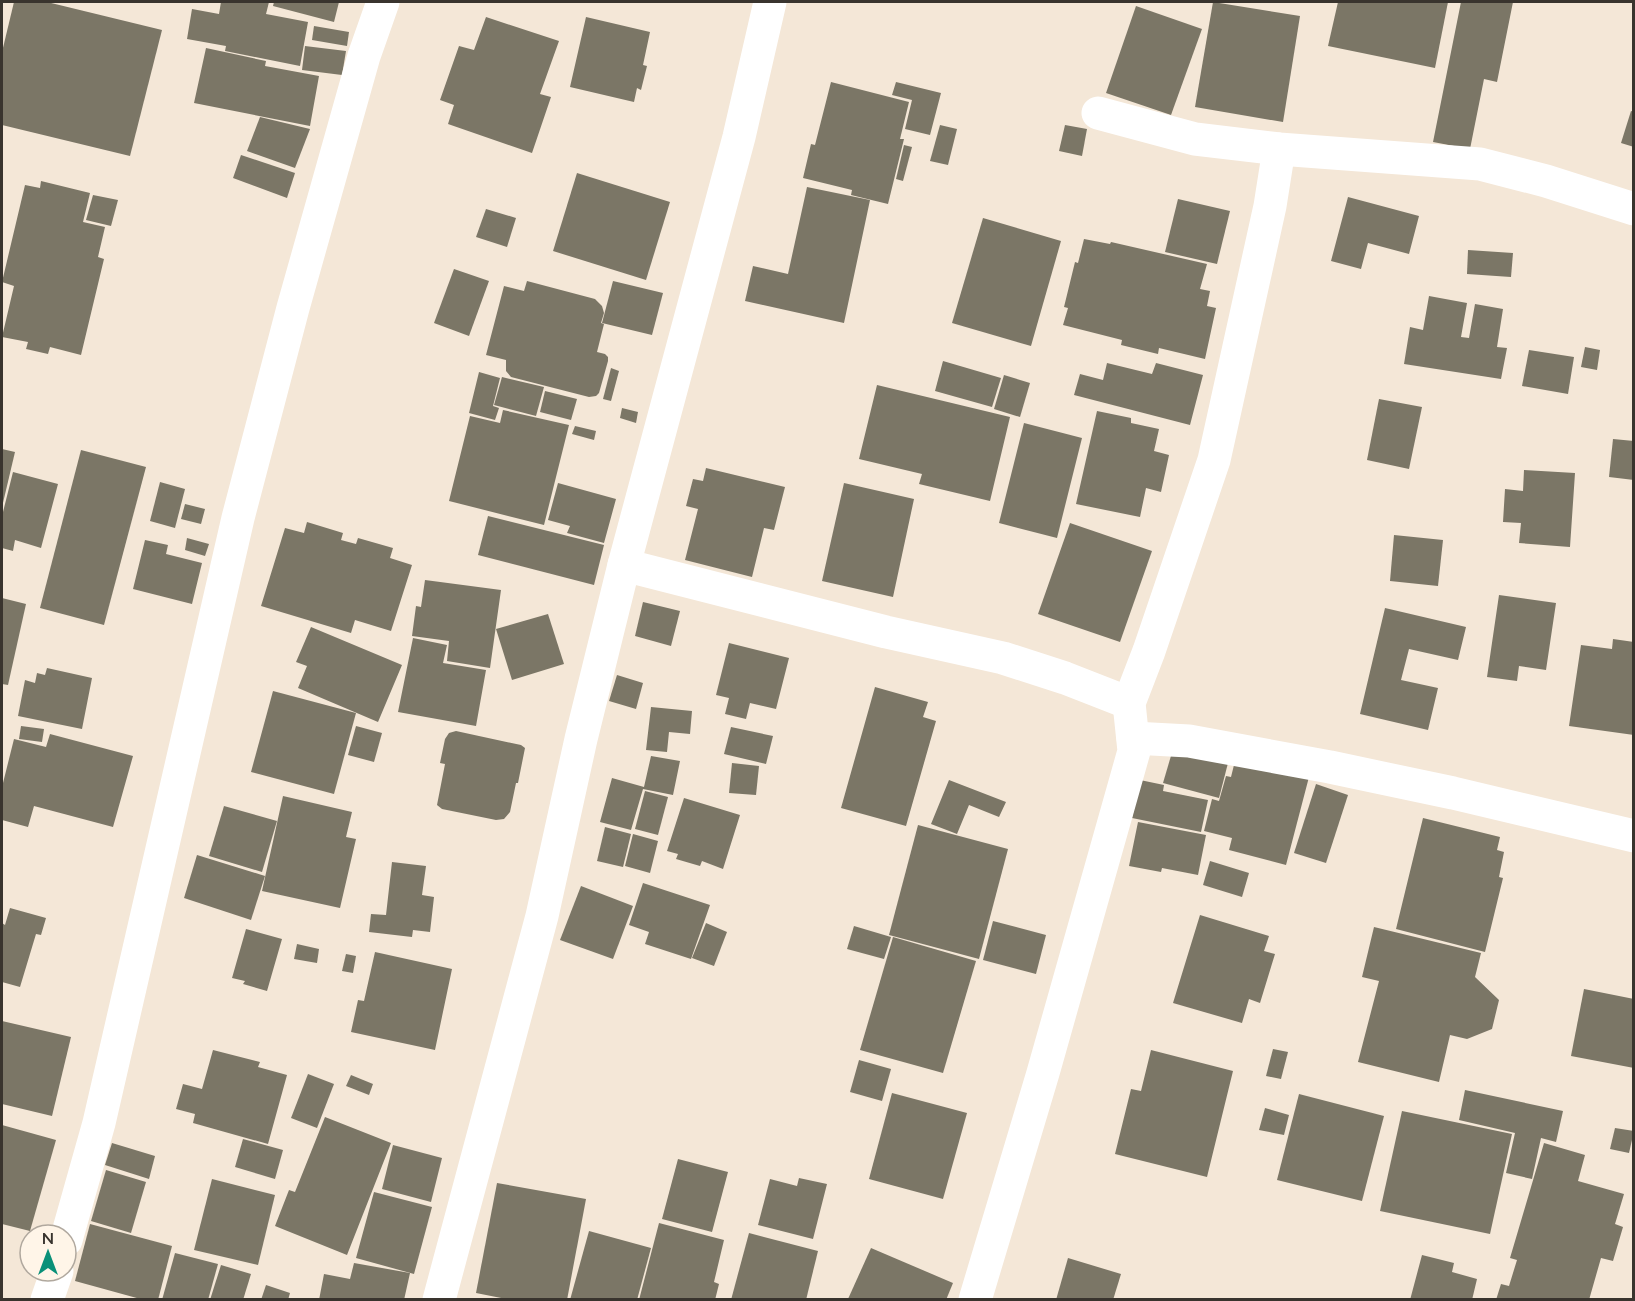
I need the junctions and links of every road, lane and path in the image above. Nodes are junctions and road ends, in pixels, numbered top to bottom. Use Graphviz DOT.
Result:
graph roads {
  1 [pos="383,2"];
  2 [pos="770,2"];
  3 [pos="1098,113"];
  4 [pos="1279,149"];
  5 [pos="1634,209"];
  6 [pos="624,565"];
  7 [pos="1129,703"];
  8 [pos="1133,738"];
  9 [pos="1634,836"];
  10 [pos="71,1223"];
  11 [pos="53,1283"];
  12 [pos="47,1299"];
  13 [pos="439,1299"];
  14 [pos="975,1299"];
  1 -- 10 [label="street"];
  2 -- 6 [label="street"];
  3 -- 4 [label="street"];
  4 -- 5 [label="street"];
  4 -- 7 [label="street"];
  6 -- 7 [label="street"];
  6 -- 13 [label="street"];
  7 -- 8 [label="street"];
  8 -- 9 [label="street"];
  8 -- 14 [label="street"];
  11 -- 12 [label="street"];
}
